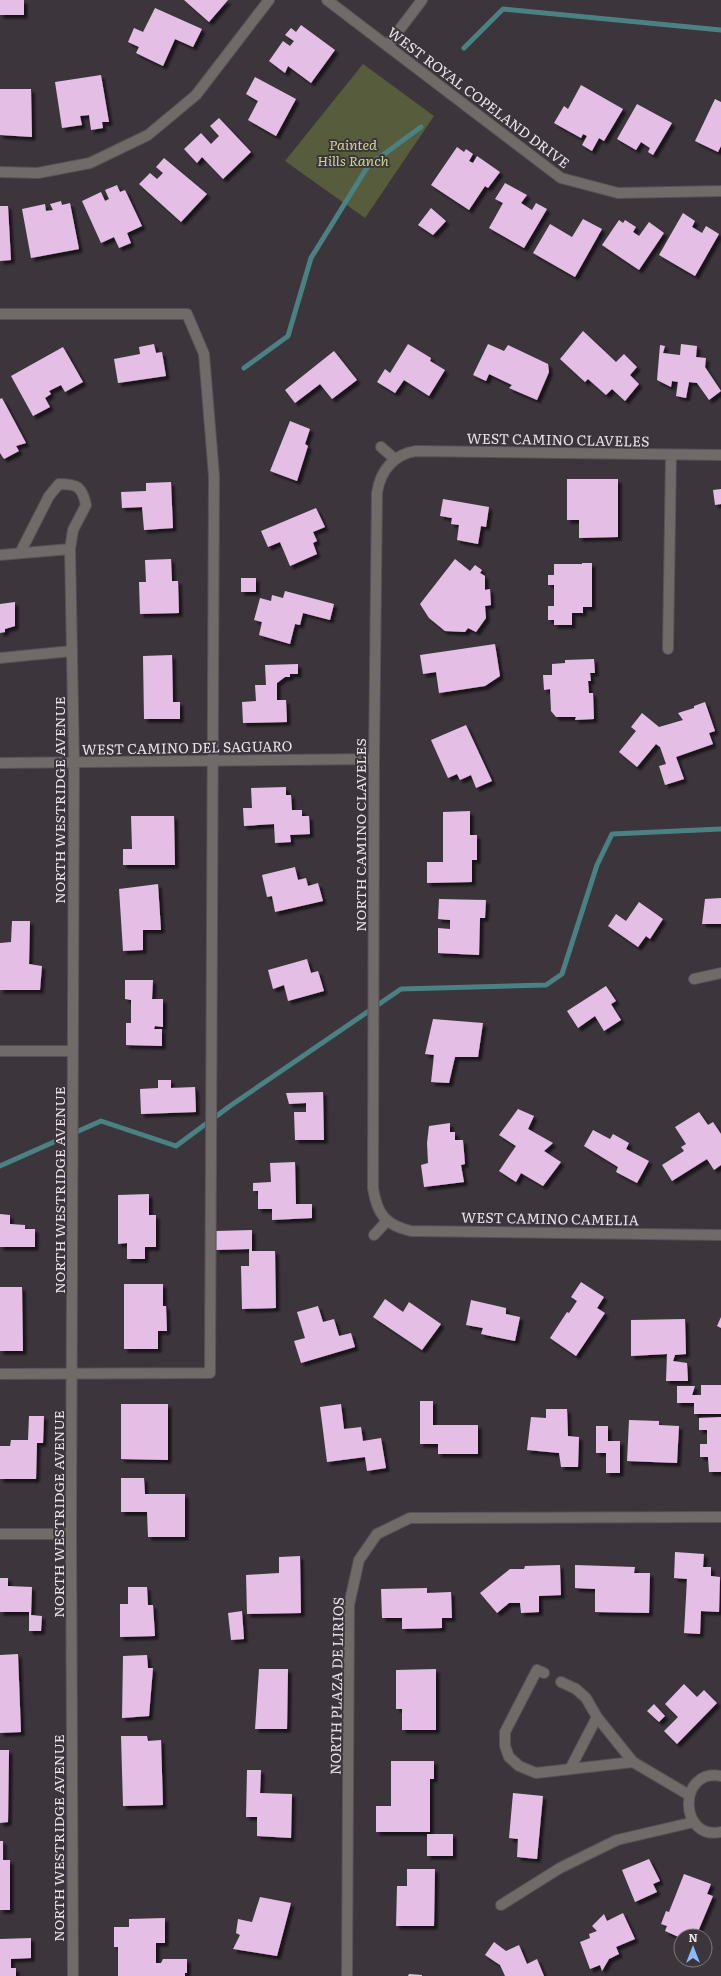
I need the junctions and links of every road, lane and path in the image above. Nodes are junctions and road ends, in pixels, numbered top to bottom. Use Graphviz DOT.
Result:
graph roads {
  1 [pos="269,0"];
  2 [pos="327,0"];
  3 [pos="422,0"];
  4 [pos="387,46"];
  5 [pos="0,172"];
  6 [pos="721,191"];
  7 [pos="0,314"];
  8 [pos="381,447"];
  9 [pos="671,455"];
  10 [pos="721,455"];
  11 [pos="396,458"];
  12 [pos="70,549"];
  13 [pos="20,553"];
  14 [pos="0,555"];
  15 [pos="668,649"];
  16 [pos="72,651"];
  17 [pos="0,658"];
  18 [pos="374,759"];
  19 [pos="213,761"];
  20 [pos="0,763"];
  21 [pos="74,763"];
  22 [pos="721,973"];
  23 [pos="694,979"];
  24 [pos="0,1051"];
  25 [pos="73,1051"];
  26 [pos="385,1219"];
  27 [pos="721,1234"];
  28 [pos="374,1235"];
  29 [pos="72,1373"];
  30 [pos="0,1374"];
  31 [pos="721,1517"];
  32 [pos="0,1534"];
  33 [pos="71,1534"];
  34 [pos="544,1673"];
  35 [pos="561,1682"];
  36 [pos="597,1717"];
  37 [pos="633,1762"];
  38 [pos="570,1769"];
  39 [pos="721,1776"];
  40 [pos="689,1796"];
  41 [pos="694,1822"];
  42 [pos="721,1832"];
  43 [pos="501,1905"];
  44 [pos="72,1976"];
  45 [pos="347,1976"];
  1 -- 5 [label="street"];
  2 -- 4 [label="street, WEST ROYAL COPELAND DRIVE"];
  3 -- 4 [label="street"];
  4 -- 6 [label="street, WEST ROYAL COPELAND DRIVE"];
  7 -- 19 [label="street"];
  8 -- 11 [label="street"];
  9 -- 10 [label="street, WEST CAMINO CLAVELES"];
  9 -- 11 [label="street, WEST CAMINO CLAVELES"];
  9 -- 15 [label="street"];
  11 -- 18 [label="street, NORTH CAMINO CLAVELES"];
  12 -- 13 [label="street"];
  12 -- 13 [label="street, NORTH WESTRIDGE AVENUE"];
  12 -- 16 [label="street, NORTH WESTRIDGE AVENUE"];
  13 -- 14 [label="street"];
  16 -- 17 [label="street"];
  16 -- 21 [label="street, NORTH WESTRIDGE AVENUE"];
  18 -- 19 [label="street, WEST CAMINO DEL SAGUARO"];
  18 -- 26 [label="street, NORTH CAMINO CLAVELES"];
  19 -- 21 [label="street, WEST CAMINO DEL SAGUARO"];
  19 -- 29 [label="street"];
  20 -- 21 [label="street, WEST CAMINO DEL SAGUARO"];
  21 -- 25 [label="street, NORTH WESTRIDGE AVENUE"];
  22 -- 23 [label="street"];
  24 -- 25 [label="street"];
  25 -- 29 [label="street, NORTH WESTRIDGE AVENUE"];
  26 -- 27 [label="street, WEST CAMINO CAMELIA"];
  26 -- 28 [label="street"];
  29 -- 30 [label="street"];
  29 -- 33 [label="street, NORTH WESTRIDGE AVENUE"];
  31 -- 45 [label="street, NORTH PLAZA DE LIRIOS"];
  32 -- 33 [label="street"];
  33 -- 44 [label="street, NORTH WESTRIDGE AVENUE"];
  34 -- 38 [label="street"];
  35 -- 36 [label="street"];
  36 -- 37 [label="street"];
  36 -- 38 [label="street"];
  37 -- 38 [label="street"];
  37 -- 40 [label="street"];
  39 -- 40 [label="street"];
  40 -- 41 [label="street"];
  41 -- 42 [label="street"];
  41 -- 43 [label="street"];
}
